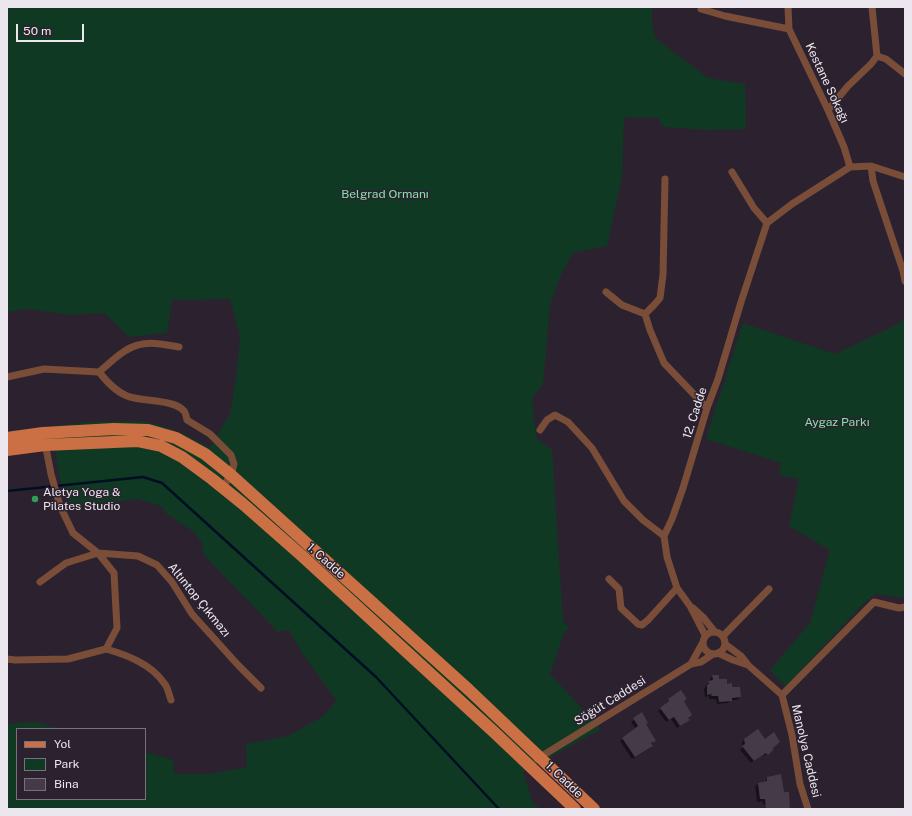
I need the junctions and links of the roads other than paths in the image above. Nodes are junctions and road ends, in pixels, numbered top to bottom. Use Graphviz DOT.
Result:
graph roads {
  1 [pos="788,7"];
  2 [pos="872,7"];
  3 [pos="701,9"];
  4 [pos="789,29"];
  5 [pos="877,56"];
  6 [pos="905,74"];
  7 [pos="828,110"];
  8 [pos="871,166"];
  9 [pos="850,167"];
  10 [pos="732,172"];
  11 [pos="905,177"];
  12 [pos="665,179"];
  13 [pos="767,223"];
  14 [pos="905,281"];
  15 [pos="606,292"];
  16 [pos="646,314"];
  17 [pos="179,347"];
  18 [pos="99,372"];
  19 [pos="7,377"];
  20 [pos="707,408"];
  21 [pos="540,430"];
  22 [pos="43,433"];
  23 [pos="7,438"];
  24 [pos="45,445"];
  25 [pos="7,450"];
  26 [pos="231,475"];
  27 [pos="223,487"];
  28 [pos="664,536"];
  29 [pos="98,553"];
  30 [pos="609,579"];
  31 [pos="40,582"];
  32 [pos="677,588"];
  33 [pos="769,589"];
  34 [pos="690,606"];
  35 [pos="905,607"];
  36 [pos="714,631"];
  37 [pos="705,635"];
  38 [pos="723,636"];
  39 [pos="702,644"];
  40 [pos="725,644"];
  41 [pos="106,649"];
  42 [pos="716,654"];
  43 [pos="7,659"];
  44 [pos="691,664"];
  45 [pos="748,665"];
  46 [pos="262,688"];
  47 [pos="782,695"];
  48 [pos="171,700"];
  49 [pos="540,757"];
  50 [pos="529,765"];
  51 [pos="575,809"];
  52 [pos="594,809"];
  53 [pos="808,809"];
  1 -- 4 [label="street, Kestane Sokağı"];
  2 -- 5 [label="street"];
  3 -- 4 [label="street"];
  4 -- 7 [label="street, Kestane Sokağı"];
  5 -- 6 [label="street"];
  5 -- 7 [label="street"];
  7 -- 9 [label="street, Kestane Sokağı"];
  8 -- 9 [label="street"];
  8 -- 11 [label="street"];
  8 -- 14 [label="street"];
  9 -- 13 [label="street"];
  10 -- 13 [label="street"];
  12 -- 16 [label="street"];
  13 -- 20 [label="street, 12. Cadde"];
  15 -- 16 [label="street"];
  16 -- 20 [label="street"];
  17 -- 18 [label="street"];
  18 -- 19 [label="street"];
  18 -- 26 [label="street"];
  20 -- 28 [label="street, 12. Cadde"];
  21 -- 28 [label="street"];
  22 -- 23 [label="main road, 1. Cadde"];
  22 -- 24 [label="street"];
  22 -- 26 [label="main road, 1. Cadde"];
  24 -- 25 [label="main road, 1. Cadde"];
  24 -- 27 [label="main road, 1. Cadde"];
  24 -- 29 [label="street"];
  26 -- 27 [label="street"];
  26 -- 49 [label="main road, 1. Cadde"];
  27 -- 50 [label="main road, 1. Cadde"];
  28 -- 32 [label="street"];
  29 -- 31 [label="street, Altıntop Çıkmazı"];
  29 -- 41 [label="street"];
  29 -- 46 [label="street, Altıntop Çıkmazı"];
  30 -- 32 [label="street"];
  32 -- 34 [label="street"];
  33 -- 38 [label="street"];
  34 -- 36 [label="street"];
  34 -- 37 [label="street"];
  35 -- 47 [label="street"];
  36 -- 37 [label="street"];
  36 -- 38 [label="street"];
  37 -- 39 [label="street"];
  38 -- 40 [label="street"];
  39 -- 42 [label="street"];
  39 -- 44 [label="street"];
  40 -- 42 [label="street"];
  40 -- 45 [label="street, Manolya Caddesi"];
  41 -- 43 [label="street"];
  41 -- 48 [label="street"];
  42 -- 44 [label="street, Söğüt Caddesi"];
  42 -- 45 [label="street"];
  44 -- 49 [label="street, Söğüt Caddesi"];
  45 -- 47 [label="street, Manolya Caddesi"];
  47 -- 53 [label="street, Manolya Caddesi"];
  49 -- 50 [label="street, Söğüt Caddesi"];
  49 -- 52 [label="main road, 1. Cadde"];
  50 -- 51 [label="main road, 1. Cadde"];
}
